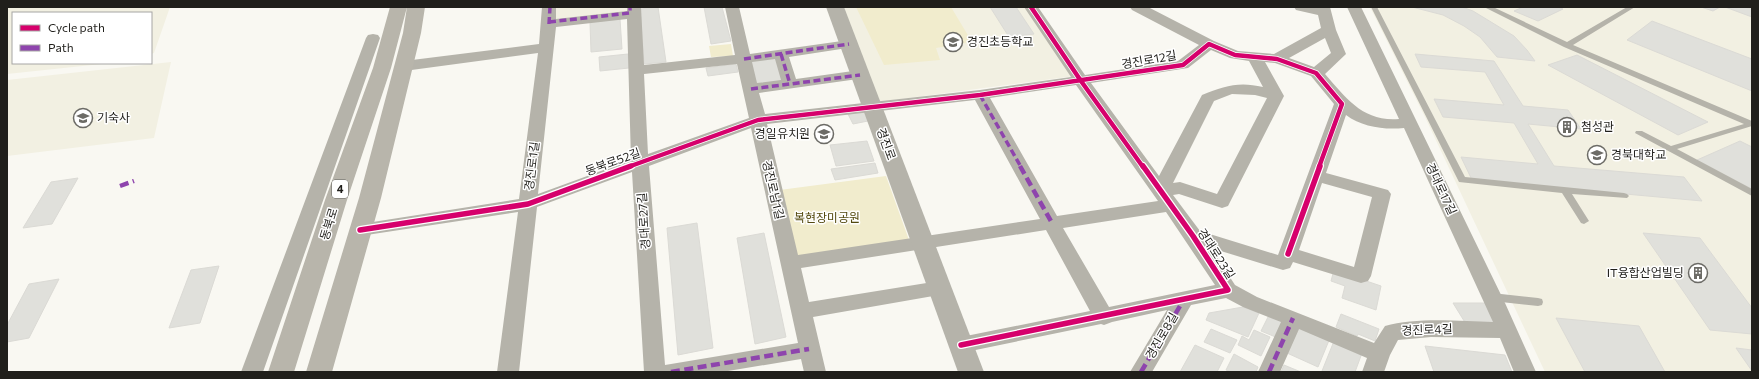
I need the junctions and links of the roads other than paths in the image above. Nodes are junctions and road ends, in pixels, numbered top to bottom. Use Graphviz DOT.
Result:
graph roads {
  1 [pos="399,7"];
  2 [pos="416,7"];
  3 [pos="732,7"];
  4 [pos="835,7"];
  5 [pos="1031,7"];
  6 [pos="1137,7"];
  7 [pos="1301,7"];
  8 [pos="1354,7"];
  9 [pos="1374,7"];
  10 [pos="1487,7"];
  11 [pos="1632,7"];
  12 [pos="634,10"];
  13 [pos="1324,10"];
  14 [pos="549,16"];
  15 [pos="1329,30"];
  16 [pos="373,38"];
  17 [pos="849,44"];
  18 [pos="1209,44"];
  19 [pos="1567,44"];
  20 [pos="546,48"];
  21 [pos="782,54"];
  22 [pos="1254,56"];
  23 [pos="744,59"];
  24 [pos="1277,59"];
  25 [pos="404,66"];
  26 [pos="636,70"];
  27 [pos="1316,73"];
  28 [pos="860,75"];
  29 [pos="1081,81"];
  30 [pos="790,84"];
  31 [pos="751,88"];
  32 [pos="980,95"];
  33 [pos="1276,96"];
  34 [pos="1342,104"];
  35 [pos="872,106"];
  36 [pos="758,120"];
  37 [pos="1409,123"];
  38 [pos="1751,124"];
  39 [pos="1639,133"];
  40 [pos="1670,149"];
  41 [pos="640,162"];
  42 [pos="1316,176"];
  43 [pos="1565,190"];
  44 [pos="1752,193"];
  45 [pos="1624,196"];
  46 [pos="1165,198"];
  47 [pos="528,204"];
  48 [pos="1584,221"];
  49 [pos="1052,223"];
  50 [pos="360,230"];
  51 [pos="1193,236"];
  52 [pos="923,243"];
  53 [pos="1288,254"];
  54 [pos="790,264"];
  55 [pos="939,288"];
  56 [pos="1228,290"];
  57 [pos="1492,296"];
  58 [pos="1183,301"];
  59 [pos="1538,302"];
  60 [pos="801,311"];
  61 [pos="1104,317"];
  62 [pos="1294,318"];
  63 [pos="1507,330"];
  64 [pos="961,345"];
  65 [pos="809,349"];
  66 [pos="1376,363"];
  67 [pos="252,372"];
  68 [pos="281,372"];
  69 [pos="320,372"];
  70 [pos="508,372"];
  71 [pos="656,372"];
  72 [pos="671,372"];
  73 [pos="815,372"];
  74 [pos="971,372"];
  75 [pos="1141,372"];
  76 [pos="1269,372"];
  77 [pos="1525,372"];
  1 -- 68 [label="main road, 동북로 / 4"];
  2 -- 25 [label="main road"];
  3 -- 23 [label="street, 경진로남1길"];
  4 -- 17 [label="street, 경진로"];
  5 -- 29 [label="street, 경대로23길"];
  6 -- 18 [label="street"];
  7 -- 13 [label="street"];
  8 -- 37 [label="street, 경대로17길"];
  9 -- 43 [label="lane"];
  10 -- 19 [label="lane"];
  11 -- 19 [label="lane"];
  12 -- 14 [label="street"];
  12 -- 26 [label="street, 경대로27길"];
  13 -- 15 [label="street"];
  14 -- 20 [label="street, 경진로1길"];
  15 -- 24 [label="street"];
  15 -- 27 [label="street"];
  16 -- 67 [label="street"];
  17 -- 21 [label="street"];
  17 -- 28 [label="street, 경진로"];
  18 -- 22 [label="street"];
  18 -- 29 [label="street, 경진로12길"];
  19 -- 38 [label="lane"];
  20 -- 25 [label="street"];
  20 -- 47 [label="street, 경진로1길"];
  21 -- 23 [label="street"];
  21 -- 30 [label="street"];
  22 -- 24 [label="street"];
  22 -- 33 [label="street"];
  23 -- 26 [label="street"];
  23 -- 31 [label="street, 경진로남1길"];
  24 -- 27 [label="street"];
  25 -- 50 [label="main road"];
  26 -- 41 [label="street, 경대로27길"];
  27 -- 34 [label="street"];
  28 -- 30 [label="street"];
  28 -- 35 [label="street, 경진로"];
  29 -- 32 [label="street, 경진로12길"];
  29 -- 46 [label="street, 경대로23길"];
  30 -- 31 [label="street"];
  31 -- 36 [label="street, 경진로남1길"];
  32 -- 35 [label="street, 경진로12길"];
  32 -- 49 [label="street"];
  33 -- 46 [label="street"];
  33 -- 46 [label="street"];
  34 -- 37 [label="street"];
  34 -- 42 [label="street"];
  35 -- 36 [label="street, 동북로52길"];
  35 -- 52 [label="street, 경진로"];
  36 -- 41 [label="street, 동북로52길"];
  36 -- 54 [label="street, 경진로남1길"];
  37 -- 57 [label="street, 경대로17길"];
  38 -- 40 [label="lane"];
  39 -- 40 [label="lane"];
  40 -- 44 [label="lane"];
  41 -- 47 [label="street, 동북로52길"];
  41 -- 71 [label="street, 경대로27길"];
  42 -- 53 [label="street"];
  42 -- 53 [label="street"];
  43 -- 45 [label="lane"];
  43 -- 48 [label="lane"];
  46 -- 49 [label="street"];
  46 -- 51 [label="street, 경대로23길"];
  47 -- 50 [label="street, 동북로52길"];
  47 -- 70 [label="street, 경진로1길"];
  49 -- 52 [label="street"];
  49 -- 61 [label="street"];
  50 -- 69 [label="main road"];
  51 -- 53 [label="street, 경대로23길"];
  51 -- 56 [label="street, 경대로23길"];
  52 -- 54 [label="street"];
  52 -- 55 [label="street, 경진로"];
  54 -- 60 [label="street, 경진로남1길"];
  55 -- 60 [label="street"];
  55 -- 64 [label="street, 경진로"];
  56 -- 58 [label="street, 경대로23길"];
  56 -- 62 [label="street, 경대로23길"];
  57 -- 59 [label="lane"];
  57 -- 63 [label="street, 경대로17길"];
  58 -- 61 [label="street, 경대로23길"];
  58 -- 75 [label="street, 경진로8길"];
  60 -- 65 [label="street, 경진로남1길"];
  61 -- 64 [label="street, 경대로23길"];
  62 -- 66 [label="street, 경대로23길"];
  62 -- 76 [label="street"];
  63 -- 66 [label="street, 경진로4길"];
  63 -- 77 [label="street, 경대로17길"];
  64 -- 74 [label="street, 경진로"];
  65 -- 72 [label="street"];
  65 -- 73 [label="street, 경진로남1길"];
}
